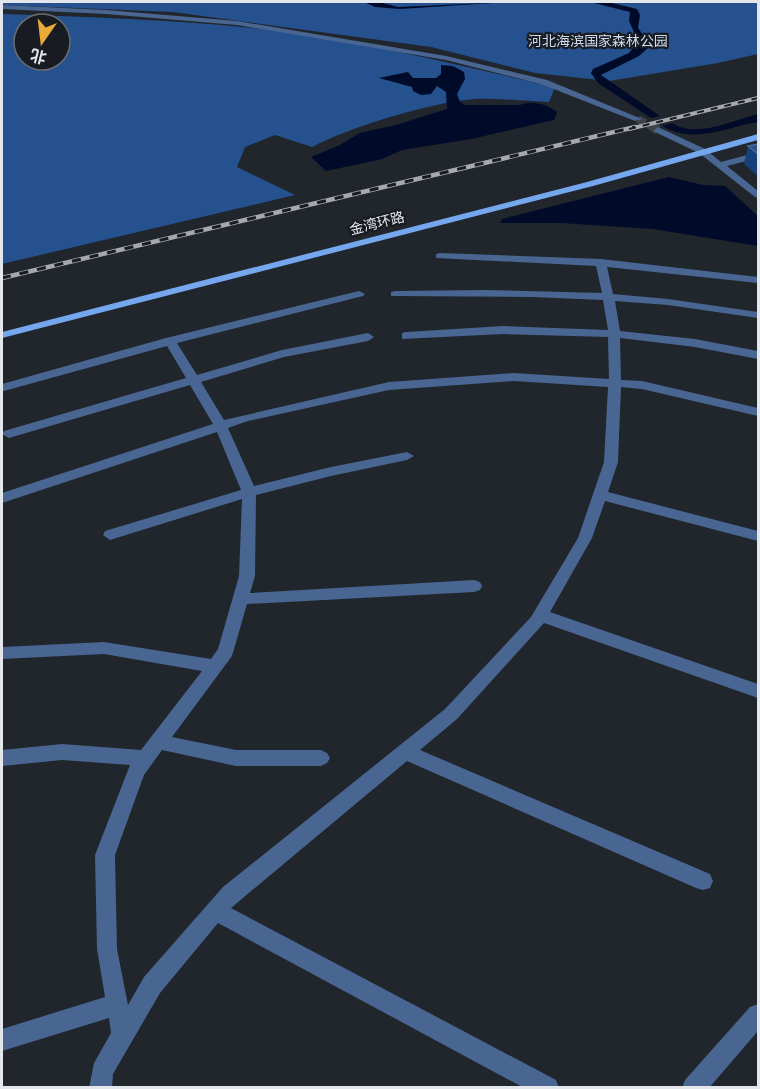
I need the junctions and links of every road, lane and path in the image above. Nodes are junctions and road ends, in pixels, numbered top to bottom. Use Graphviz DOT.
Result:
graph roads {
  1 [pos="2,7"];
  2 [pos="638,120"];
  3 [pos="658,130"];
  4 [pos="759,137"];
  5 [pos="702,151"];
  6 [pos="759,155"];
  7 [pos="719,165"];
  8 [pos="759,195"];
  9 [pos="440,256"];
  10 [pos="601,262"];
  11 [pos="759,280"];
  12 [pos="359,294"];
  13 [pos="395,294"];
  14 [pos="607,295"];
  15 [pos="759,315"];
  16 [pos="614,333"];
  17 [pos="2,335"];
  18 [pos="406,336"];
  19 [pos="368,337"];
  20 [pos="170,341"];
  21 [pos="759,355"];
  22 [pos="193,378"];
  23 [pos="615,383"];
  24 [pos="4,387"];
  25 [pos="759,412"];
  26 [pos="221,426"];
  27 [pos="9,434"];
  28 [pos="407,456"];
  29 [pos="249,491"];
  30 [pos="600,495"];
  31 [pos="2,498"];
  32 [pos="110,535"];
  33 [pos="759,536"];
  34 [pos="474,586"];
  35 [pos="240,599"];
  36 [pos="540,615"];
  37 [pos="2,653"];
  38 [pos="214,666"];
  39 [pos="759,691"];
  40 [pos="158,742"];
  41 [pos="405,752"];
  42 [pos="146,758"];
  43 [pos="2,759"];
  44 [pos="321,759"];
  45 [pos="703,881"];
  46 [pos="215,910"];
  47 [pos="117,1004"];
  48 [pos="759,1015"];
  49 [pos="123,1036"];
  50 [pos="2,1040"];
  51 [pos="703,1084"];
  52 [pos="100,1088"];
  53 [pos="548,1088"];
  1 -- 2 [label="street"];
  3 -- 5 [label="street"];
  4 -- 5 [label="main road, 金湾环路"];
  5 -- 7 [label="street"];
  5 -- 17 [label="main road, 金湾环路"];
  6 -- 7 [label="street"];
  7 -- 8 [label="street"];
  9 -- 10 [label="street"];
  10 -- 11 [label="street"];
  10 -- 14 [label="street"];
  12 -- 20 [label="street"];
  13 -- 14 [label="street"];
  14 -- 15 [label="street"];
  14 -- 16 [label="street"];
  16 -- 18 [label="street"];
  16 -- 21 [label="street"];
  16 -- 23 [label="street"];
  19 -- 22 [label="street"];
  20 -- 22 [label="street"];
  20 -- 24 [label="street"];
  22 -- 26 [label="street"];
  22 -- 27 [label="street"];
  23 -- 25 [label="street"];
  23 -- 26 [label="street"];
  23 -- 30 [label="street"];
  26 -- 29 [label="street"];
  26 -- 31 [label="street"];
  28 -- 29 [label="street"];
  29 -- 32 [label="street"];
  29 -- 35 [label="street"];
  30 -- 33 [label="street"];
  30 -- 36 [label="street"];
  34 -- 35 [label="street"];
  35 -- 38 [label="street"];
  36 -- 39 [label="street"];
  36 -- 41 [label="street"];
  37 -- 38 [label="street"];
  38 -- 40 [label="street"];
  40 -- 42 [label="street"];
  40 -- 44 [label="street"];
  41 -- 45 [label="street"];
  41 -- 46 [label="street"];
  42 -- 43 [label="street"];
  42 -- 47 [label="street"];
  46 -- 49 [label="street"];
  46 -- 53 [label="street"];
  47 -- 49 [label="street"];
  47 -- 50 [label="street"];
  48 -- 51 [label="street"];
  49 -- 52 [label="street"];
}
